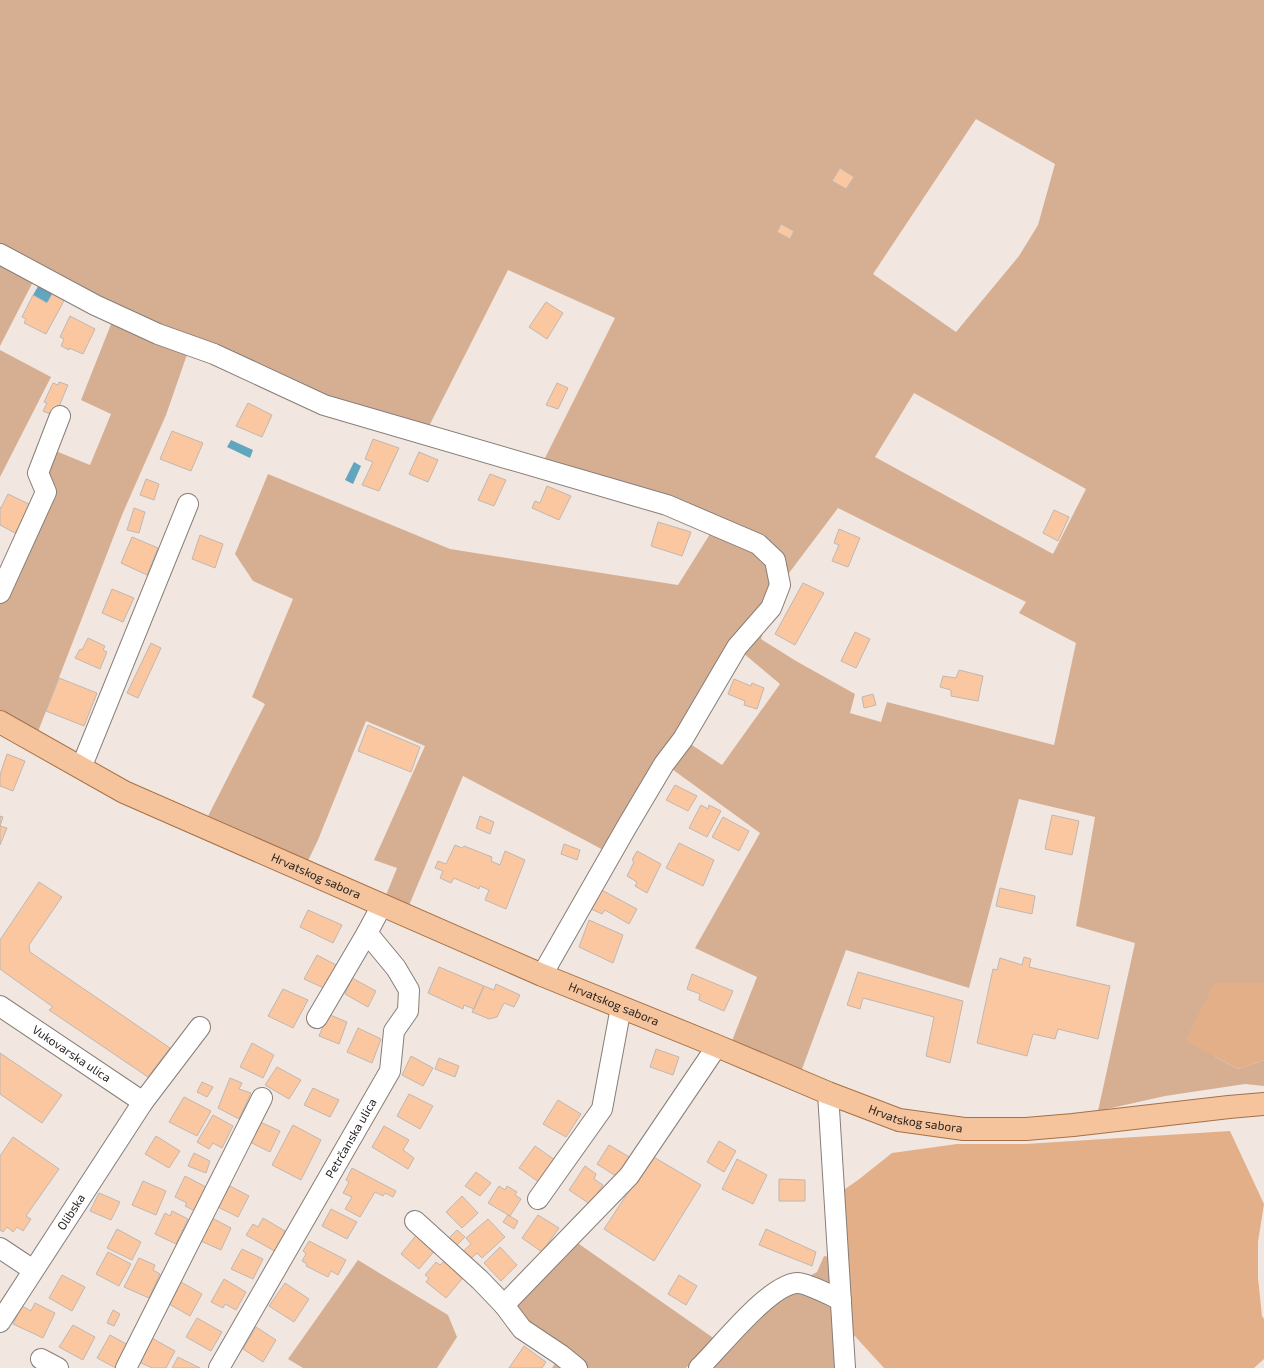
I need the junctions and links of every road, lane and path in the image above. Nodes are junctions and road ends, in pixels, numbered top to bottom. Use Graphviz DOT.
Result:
graph roads {
  1 [pos="0,254"];
  2 [pos="60,416"];
  3 [pos="188,504"];
  4 [pos="0,593"];
  5 [pos="0,722"];
  6 [pos="81,768"];
  7 [pos="382,905"];
  8 [pos="367,933"];
  9 [pos="542,975"];
  10 [pos="0,1006"];
  11 [pos="621,1007"];
  12 [pos="318,1018"];
  13 [pos="200,1027"];
  14 [pos="717,1046"];
  15 [pos="828,1093"];
  16 [pos="262,1098"];
  17 [pos="143,1102"];
  18 [pos="1264,1104"];
  19 [pos="538,1199"];
  20 [pos="415,1221"];
  21 [pos="0,1248"];
  22 [pos="33,1270"];
  23 [pos="841,1300"];
  24 [pos="504,1305"];
  25 [pos="0,1322"];
  26 [pos="126,1368"];
  27 [pos="219,1368"];
  28 [pos="577,1368"];
  29 [pos="699,1368"];
  30 [pos="845,1368"];
  1 -- 9 [label="street"];
  2 -- 4 [label="street"];
  3 -- 6 [label="street"];
  5 -- 6 [label="main road, Hrvatskog sabora"];
  6 -- 7 [label="main road, Hrvatskog sabora"];
  7 -- 8 [label="street"];
  7 -- 9 [label="main road, Hrvatskog sabora"];
  8 -- 12 [label="street"];
  8 -- 27 [label="street, Petrčanska ulica"];
  9 -- 11 [label="main road, Hrvatskog sabora"];
  10 -- 17 [label="street, Vukovarska ulica"];
  11 -- 14 [label="main road, Hrvatskog sabora"];
  11 -- 19 [label="street"];
  13 -- 17 [label="street, Olibska"];
  14 -- 15 [label="main road, Hrvatskog sabora"];
  14 -- 24 [label="street"];
  15 -- 18 [label="main road, Hrvatskog sabora"];
  15 -- 23 [label="street"];
  16 -- 26 [label="street"];
  17 -- 22 [label="street, Olibska"];
  20 -- 24 [label="street"];
  21 -- 22 [label="street"];
  22 -- 25 [label="street, Olibska"];
  23 -- 29 [label="street"];
  23 -- 30 [label="street"];
  24 -- 28 [label="street"];
}
